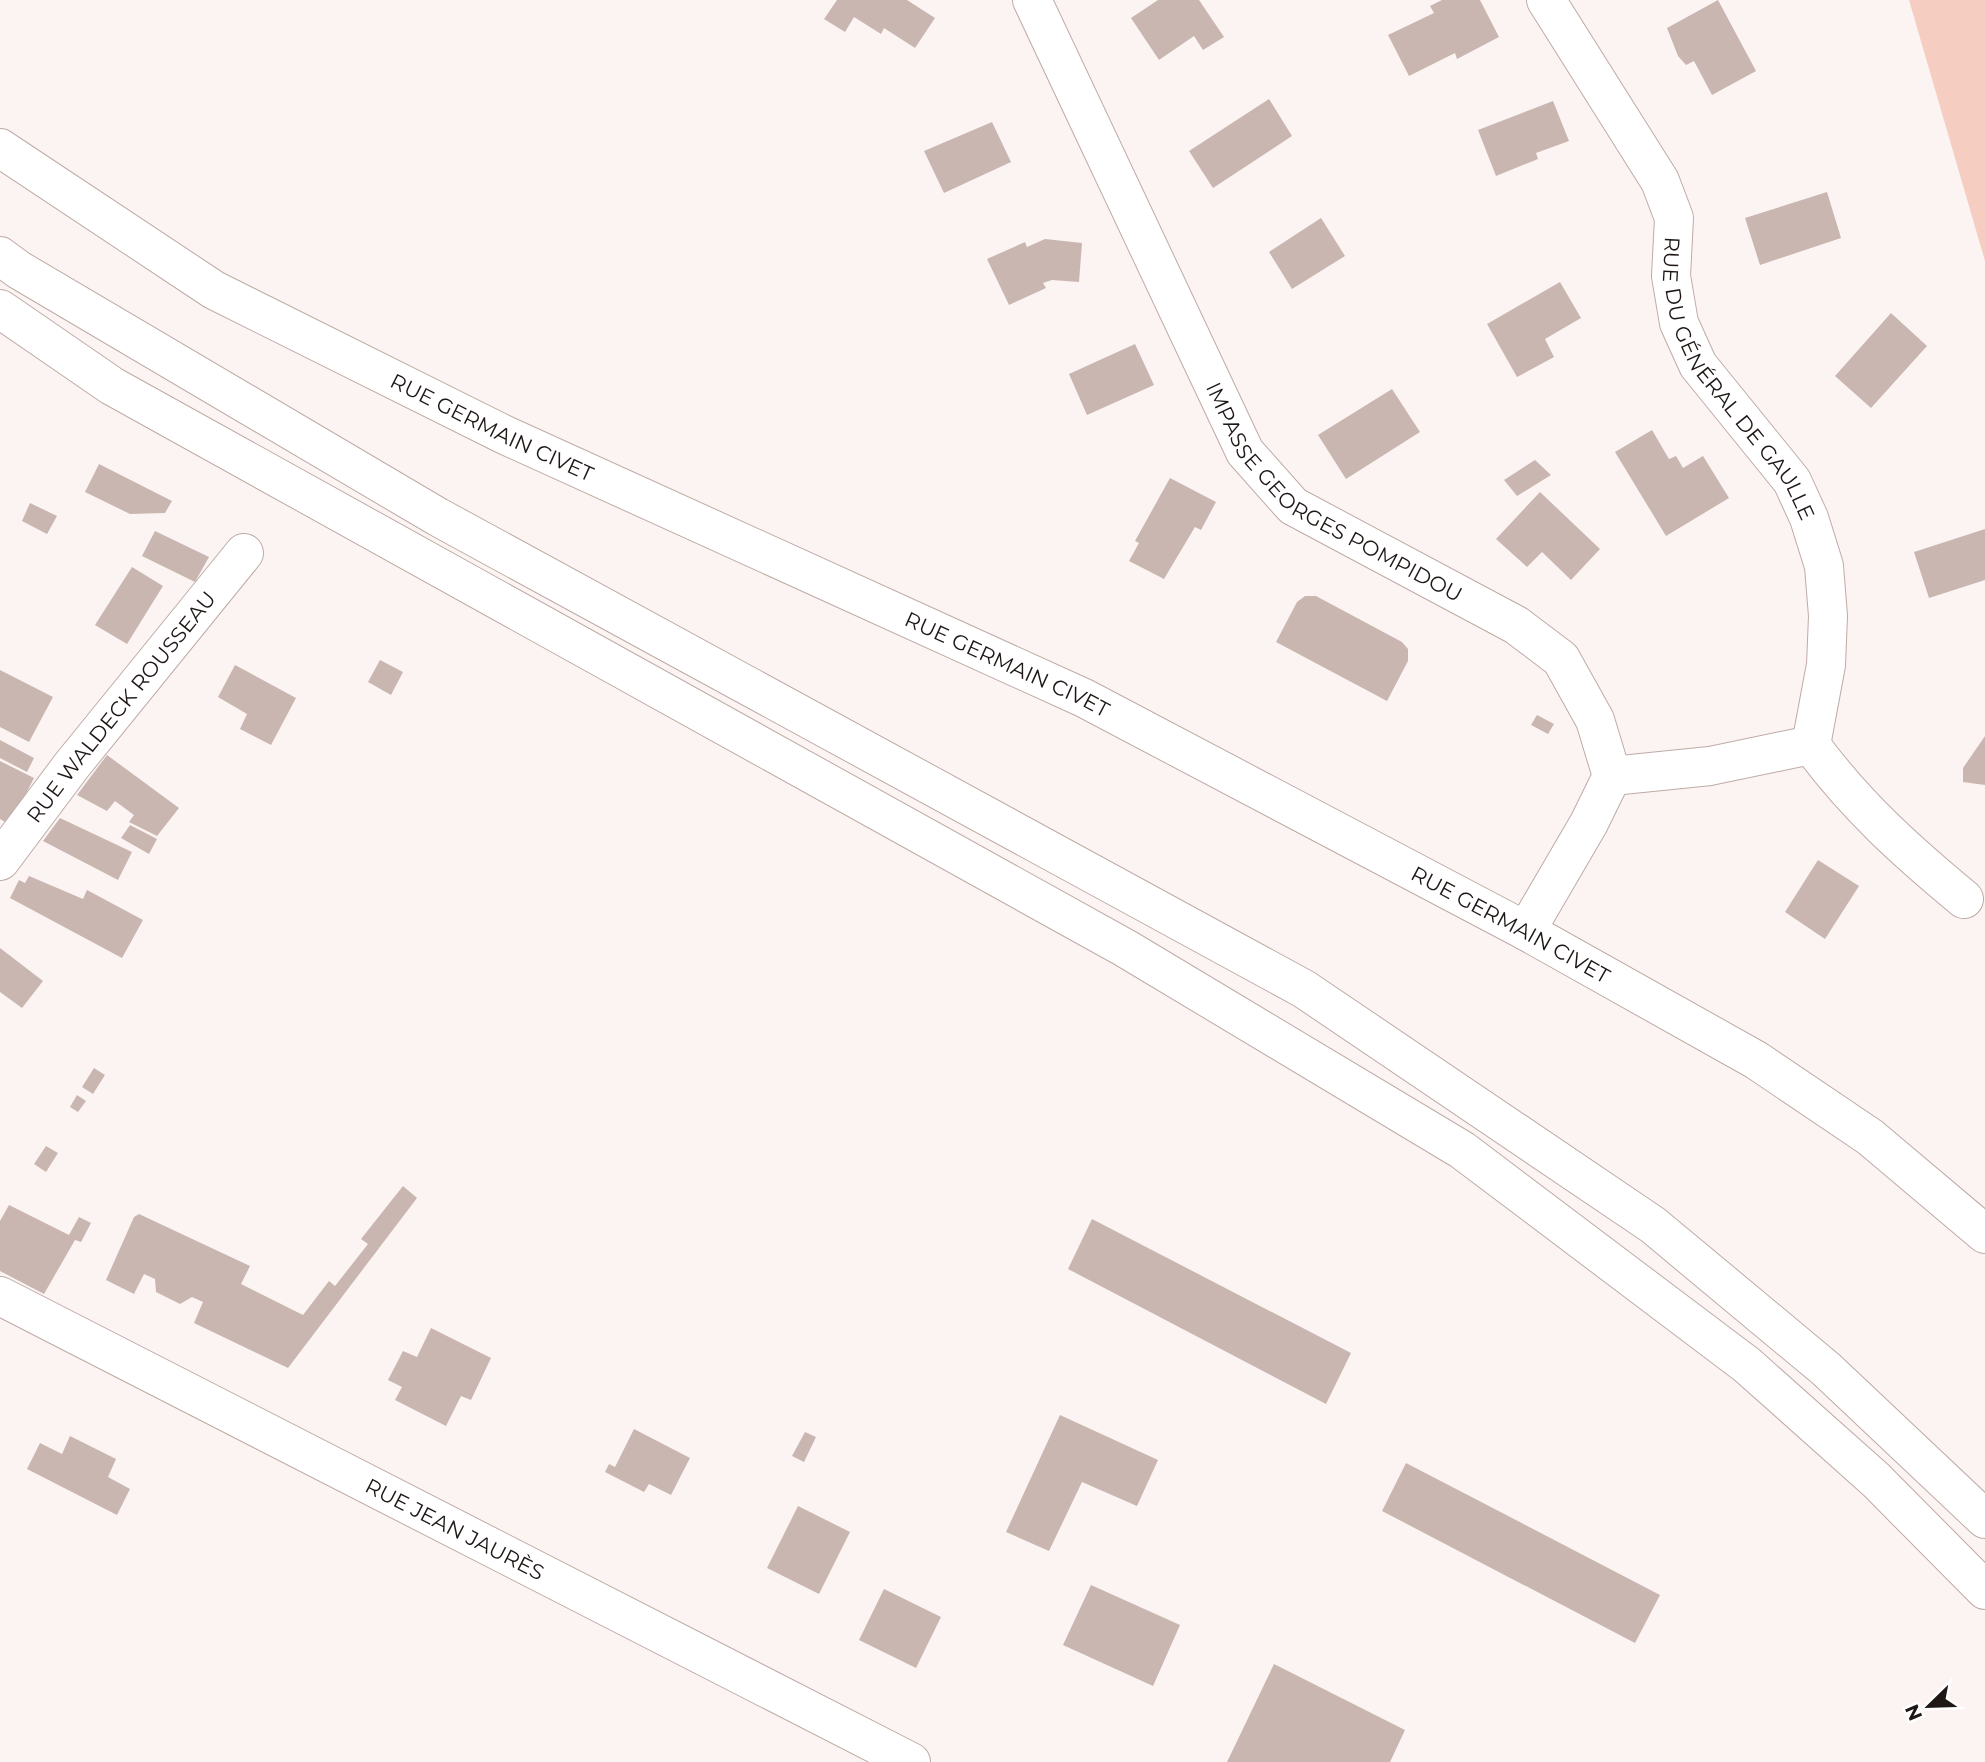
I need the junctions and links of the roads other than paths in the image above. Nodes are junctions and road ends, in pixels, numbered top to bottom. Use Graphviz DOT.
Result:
graph roads {
  1 [pos="1032,0"];
  2 [pos="1546,0"];
  3 [pos="0,148"];
  4 [pos="0,256"];
  5 [pos="0,309"];
  6 [pos="244,553"];
  7 [pos="1811,746"];
  8 [pos="1612,776"];
  9 [pos="0,861"];
  10 [pos="1964,899"];
  11 [pos="1526,931"];
  12 [pos="1985,1234"];
  13 [pos="0,1296"];
  14 [pos="1985,1519"];
  15 [pos="1985,1590"];
  16 [pos="911,1762"];
  1 -- 8 [label="main road, IMPASSE GEORGES POMPIDOU"];
  2 -- 7 [label="main road, RUE DU GÉNÉRAL DE GAULLE"];
  3 -- 11 [label="main road, RUE GERMAIN CIVET"];
  4 -- 14 [label="main road"];
  5 -- 15 [label="main road"];
  6 -- 9 [label="main road, RUE WALDECK ROUSSEAU"];
  7 -- 8 [label="main road"];
  7 -- 10 [label="main road"];
  8 -- 11 [label="main road"];
  11 -- 12 [label="main road, RUE GERMAIN CIVET"];
  13 -- 16 [label="main road, RUE JEAN JAURÈS"];
}
